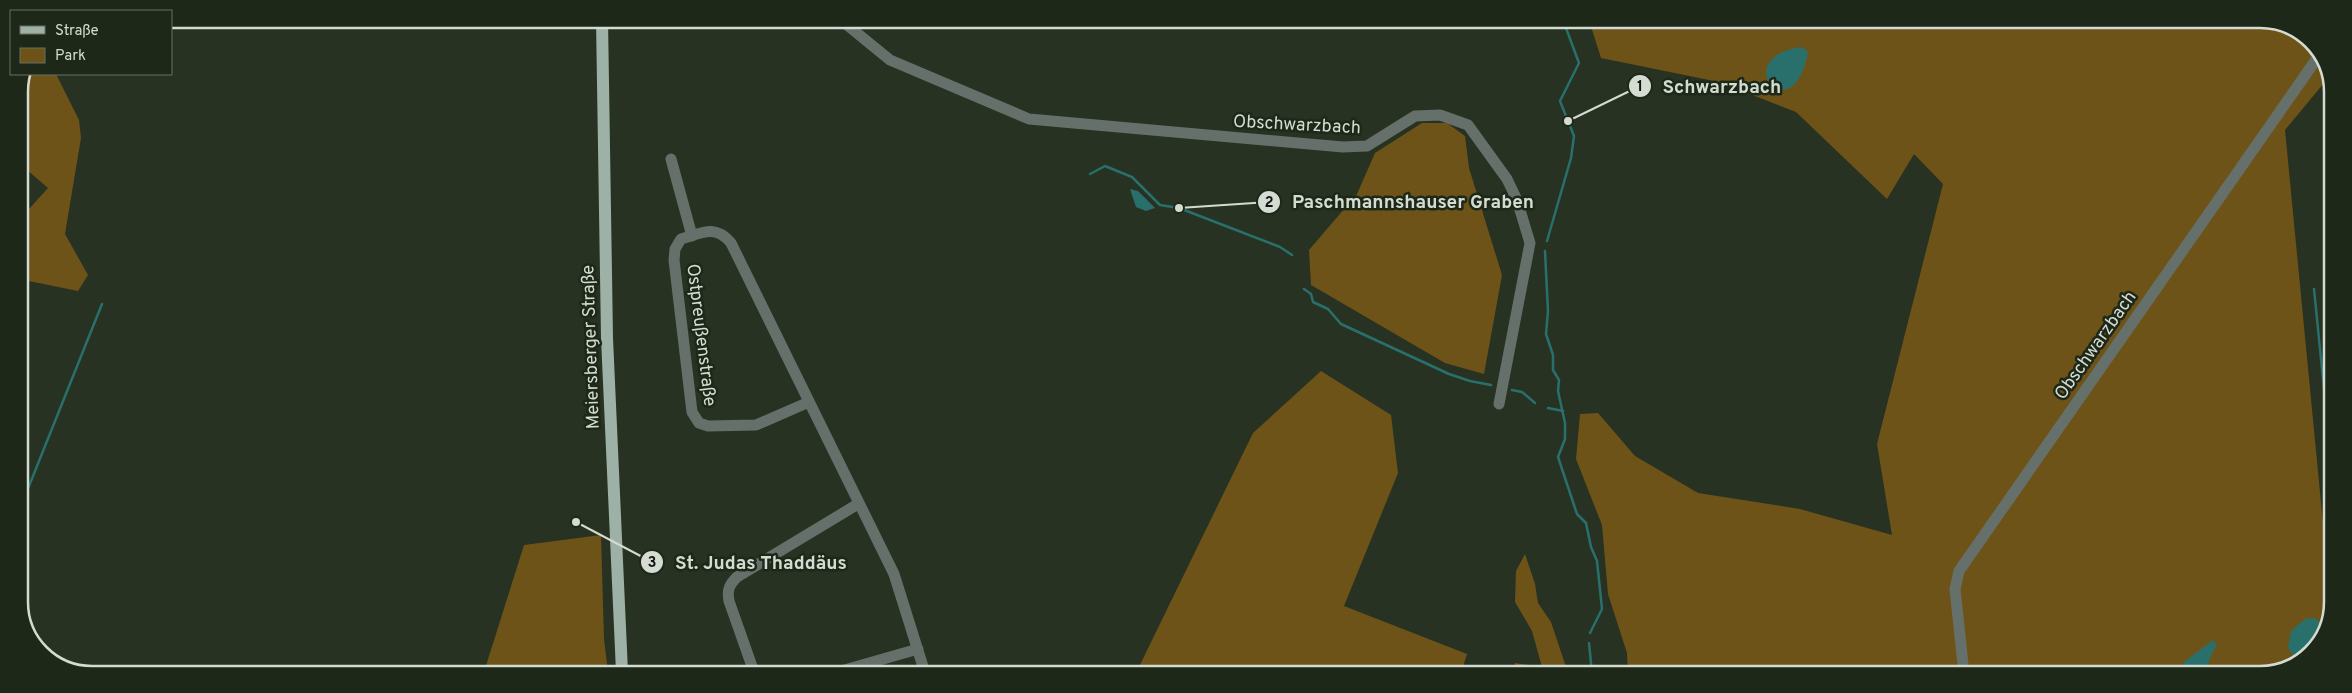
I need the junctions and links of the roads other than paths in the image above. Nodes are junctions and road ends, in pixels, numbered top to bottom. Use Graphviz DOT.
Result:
graph roads {
  1 [pos="602,27"];
  2 [pos="850,27"];
  3 [pos="2316,59"];
  4 [pos="671,159"];
  5 [pos="692,236"];
  6 [pos="809,402"];
  7 [pos="1499,404"];
  8 [pos="858,504"];
  9 [pos="918,649"];
  10 [pos="622,666"];
  11 [pos="752,666"];
  12 [pos="858,666"];
  13 [pos="923,666"];
  14 [pos="1963,666"];
  1 -- 10 [label="main road, Meiersberger Straße"];
  2 -- 7 [label="street, Obschwarzbach"];
  3 -- 14 [label="street, Obschwarzbach"];
  4 -- 5 [label="street"];
  5 -- 6 [label="street, Ostpreußenstraße"];
  5 -- 6 [label="street, Ostpreußenstraße"];
  6 -- 8 [label="street, Ostpreußenstraße"];
  8 -- 9 [label="street, Ostpreußenstraße"];
  8 -- 11 [label="street"];
  9 -- 12 [label="street"];
  9 -- 13 [label="street, Ostpreußenstraße"];
}
